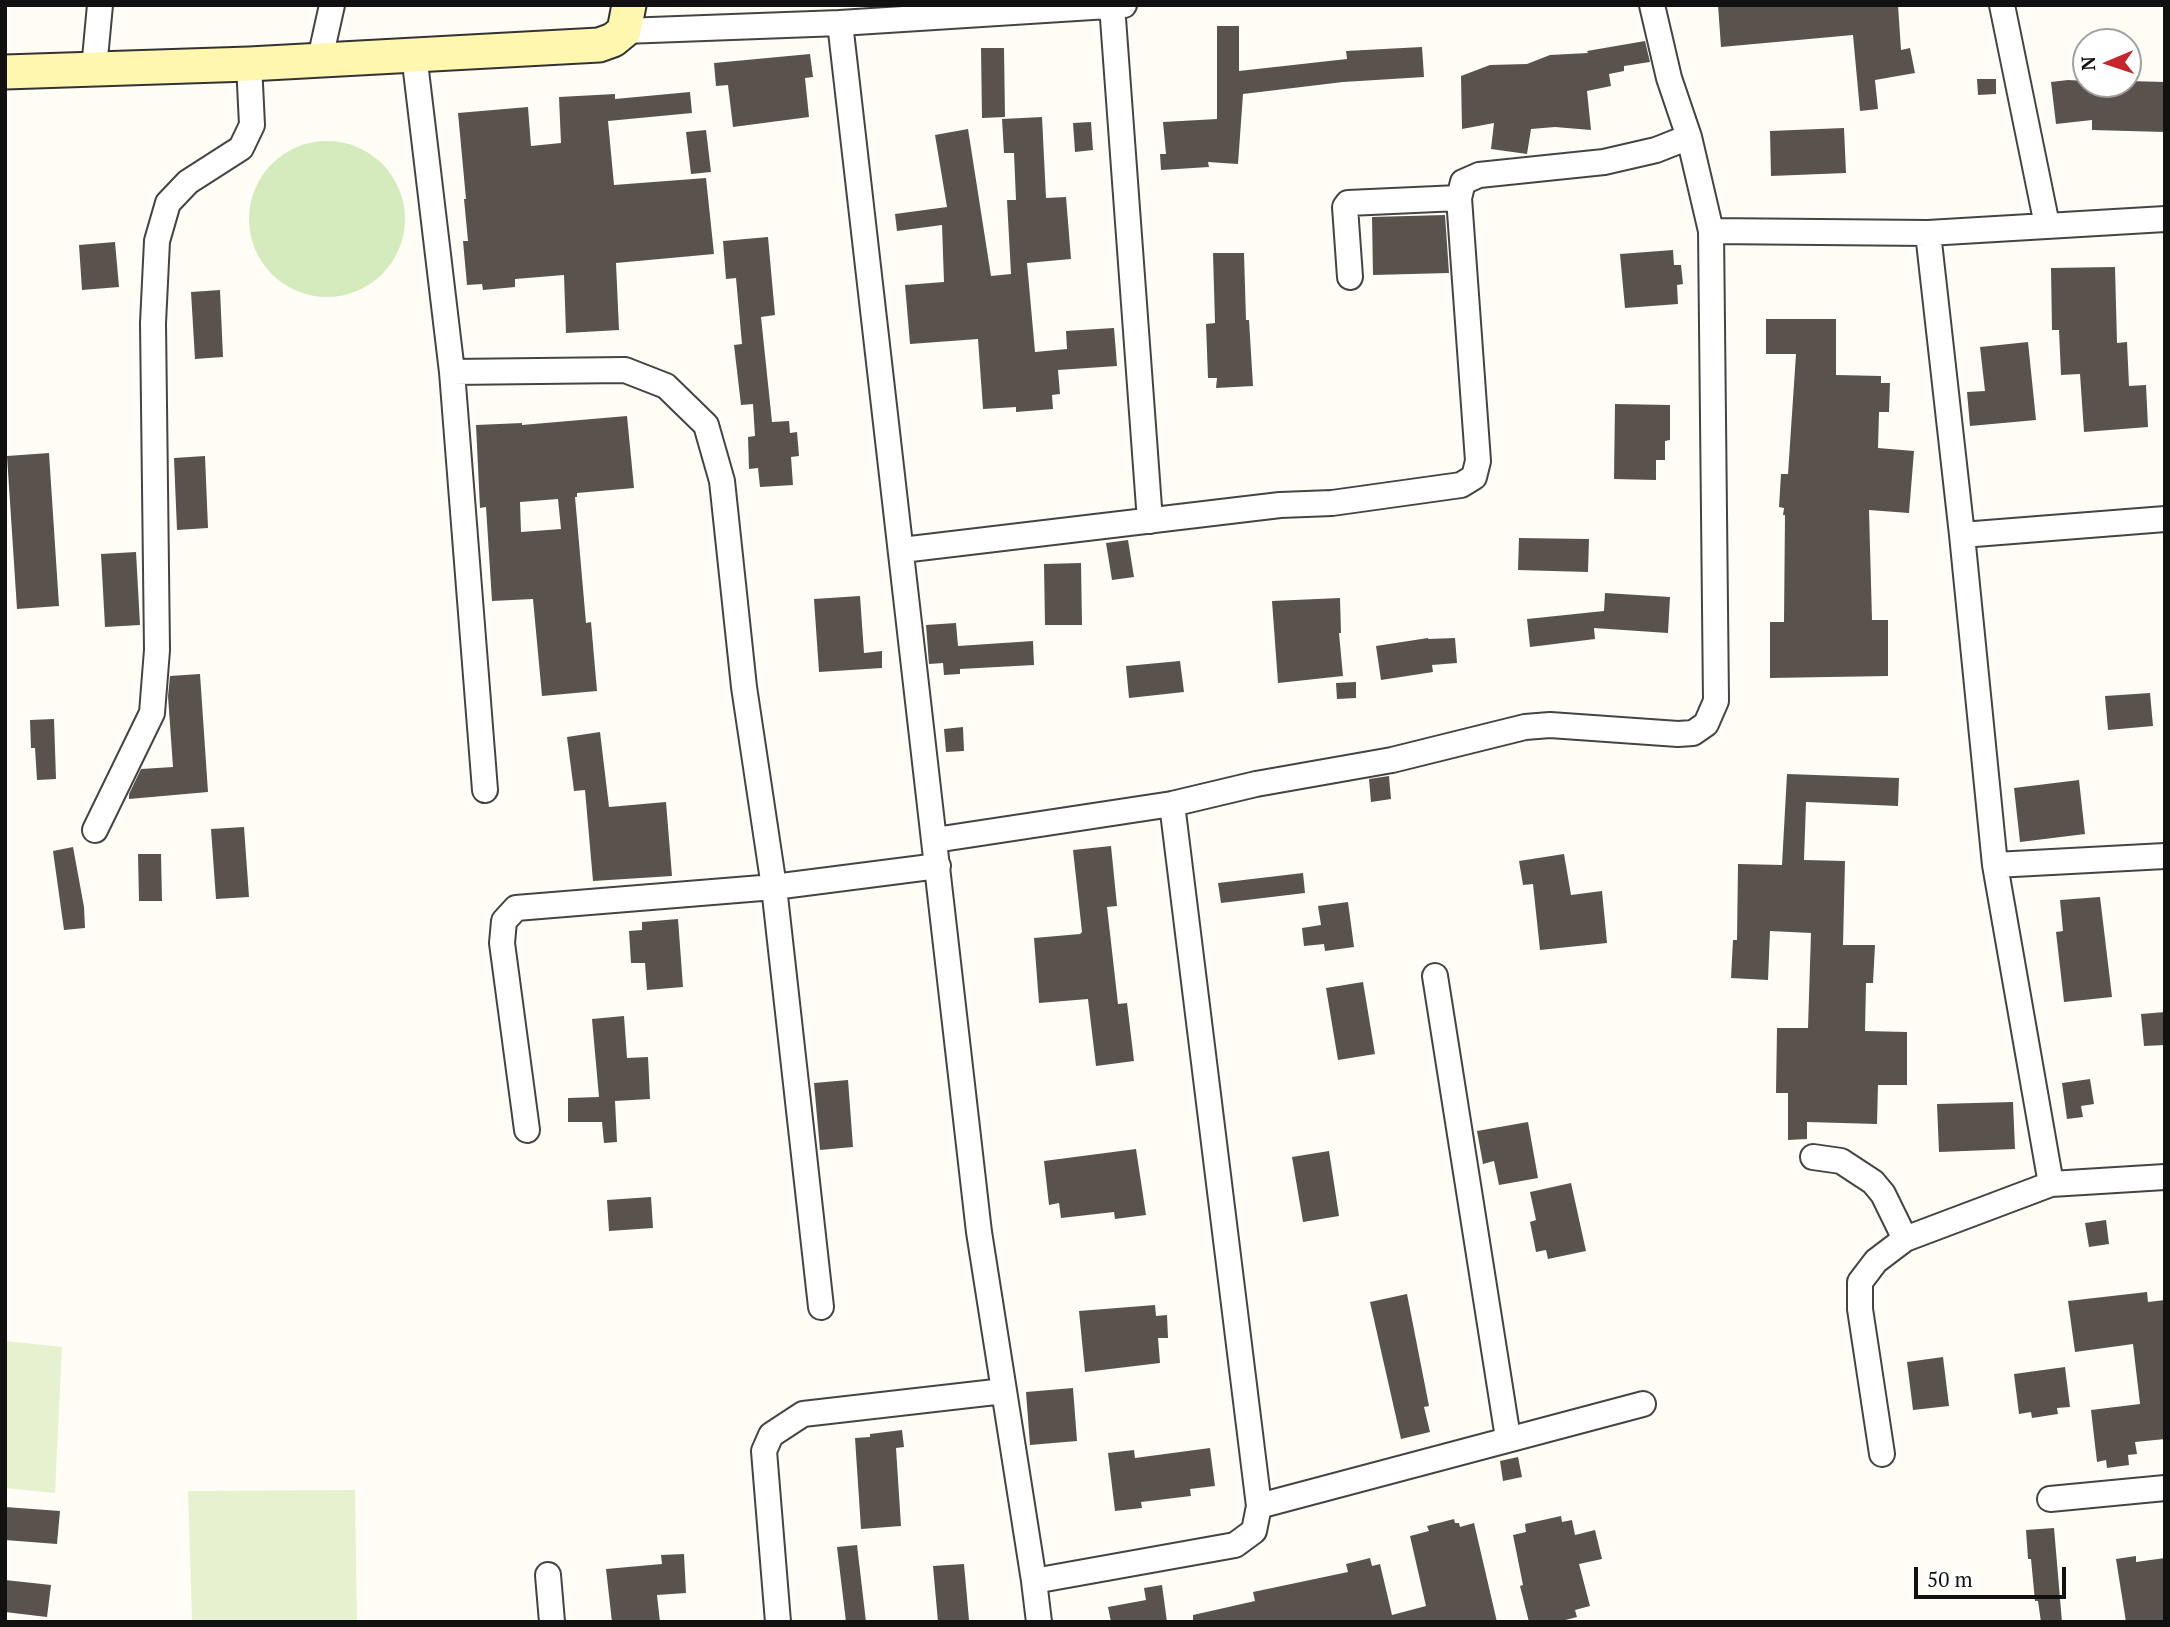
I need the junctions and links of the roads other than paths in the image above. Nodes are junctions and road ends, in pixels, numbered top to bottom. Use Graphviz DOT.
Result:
graph roads {
  1 [pos="100,5"];
  2 [pos="332,5"];
  3 [pos="1652,5"];
  4 [pos="2002,5"];
  5 [pos="1116,6"];
  6 [pos="626,18"];
  7 [pos="840,23"];
  8 [pos="414,54"];
  9 [pos="320,60"];
  10 [pos="249,64"];
  11 [pos="94,69"];
  12 [pos="5,72"];
  13 [pos="1689,137"];
  14 [pos="1460,198"];
  15 [pos="2165,219"];
  16 [pos="2047,225"];
  17 [pos="1711,231"];
  18 [pos="1928,233"];
  19 [pos="1350,276"];
  20 [pos="452,372"];
  21 [pos="2165,519"];
  22 [pos="1150,521"];
  23 [pos="1962,535"];
  24 [pos="902,550"];
  25 [pos="485,790"];
  26 [pos="1172,804"];
  27 [pos="95,830"];
  28 [pos="935,840"];
  29 [pos="2165,856"];
  30 [pos="1995,865"];
  31 [pos="938,866"];
  32 [pos="775,887"];
  33 [pos="1435,976"];
  34 [pos="527,1130"];
  35 [pos="1813,1157"];
  36 [pos="2165,1177"];
  37 [pos="2051,1184"];
  38 [pos="1905,1239"];
  39 [pos="821,1307"];
  40 [pos="1004,1391"];
  41 [pos="1643,1404"];
  42 [pos="1508,1438"];
  43 [pos="1882,1454"];
  44 [pos="2165,1488"];
  45 [pos="2050,1499"];
  46 [pos="1259,1506"];
  47 [pos="548,1574"];
  48 [pos="1034,1581"];
  49 [pos="552,1622"];
  50 [pos="778,1622"];
  51 [pos="1039,1622"];
  1 -- 11 [label="street"];
  2 -- 9 [label="street"];
  3 -- 13 [label="street"];
  4 -- 16 [label="street"];
  5 -- 7 [label="street"];
  5 -- 22 [label="street"];
  6 -- 7 [label="street"];
  6 -- 8 [label="street"];
  7 -- 24 [label="street"];
  8 -- 9 [label="street"];
  8 -- 20 [label="street"];
  9 -- 10 [label="street"];
  10 -- 11 [label="street"];
  10 -- 27 [label="street"];
  11 -- 12 [label="street"];
  13 -- 14 [label="street"];
  13 -- 17 [label="street"];
  14 -- 19 [label="street"];
  14 -- 22 [label="street"];
  15 -- 16 [label="street"];
  16 -- 18 [label="street"];
  17 -- 18 [label="street"];
  17 -- 26 [label="street"];
  18 -- 23 [label="street"];
  20 -- 25 [label="street"];
  20 -- 32 [label="street"];
  21 -- 23 [label="street"];
  22 -- 24 [label="street"];
  23 -- 30 [label="street"];
  24 -- 28 [label="street"];
  26 -- 28 [label="street"];
  26 -- 46 [label="street"];
  28 -- 31 [label="street"];
  29 -- 30 [label="street"];
  30 -- 37 [label="street"];
  31 -- 32 [label="street"];
  31 -- 40 [label="street"];
  32 -- 34 [label="street"];
  32 -- 39 [label="street"];
  33 -- 42 [label="street"];
  35 -- 38 [label="street"];
  36 -- 37 [label="street"];
  37 -- 38 [label="street"];
  38 -- 43 [label="street"];
  40 -- 48 [label="street"];
  40 -- 50 [label="street"];
  41 -- 42 [label="street"];
  42 -- 46 [label="street"];
  44 -- 45 [label="street"];
  46 -- 48 [label="street"];
  47 -- 49 [label="street"];
  48 -- 51 [label="street"];
}
